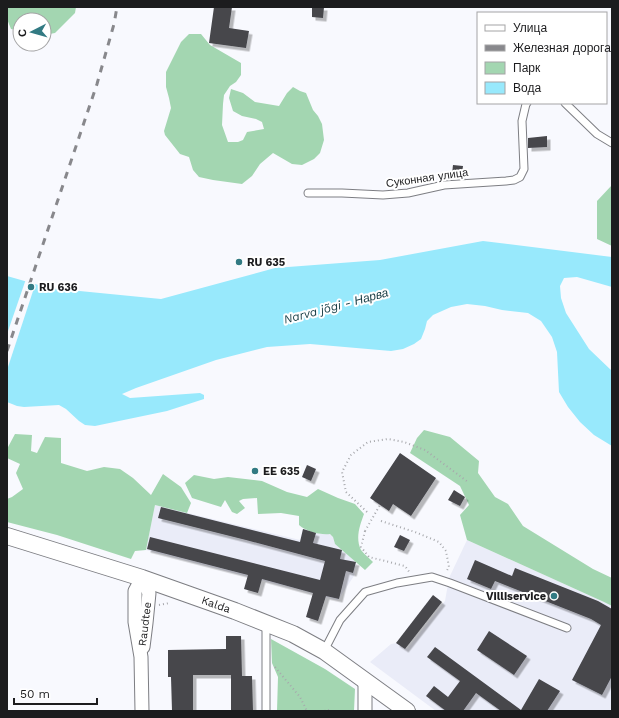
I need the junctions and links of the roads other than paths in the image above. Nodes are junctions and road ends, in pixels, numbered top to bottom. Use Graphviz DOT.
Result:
graph roads {
  1 [pos="526,104"];
  2 [pos="566,104"];
  3 [pos="612,143"];
  4 [pos="308,193"];
  5 [pos="7,536"];
  6 [pos="142,578"];
  7 [pos="266,624"];
  8 [pos="567,628"];
  9 [pos="324,651"];
  10 [pos="141,657"];
  11 [pos="365,681"];
  12 [pos="142,711"];
  13 [pos="266,711"];
  14 [pos="365,711"];
  15 [pos="406,711"];
  1 -- 4 [label="lane, Суконная улица"];
  2 -- 3 [label="lane"];
  5 -- 6 [label="street, Kalda"];
  6 -- 7 [label="street, Kalda"];
  6 -- 10 [label="street, Raudtee"];
  6 -- 10 [label="street, Raudtee"];
  7 -- 9 [label="street, Kalda"];
  7 -- 13 [label="lane"];
  8 -- 9 [label="lane"];
  9 -- 11 [label="street, Kalda"];
  10 -- 12 [label="street, Raudtee"];
  11 -- 14 [label="street"];
  11 -- 15 [label="street, Kalda"];
}
